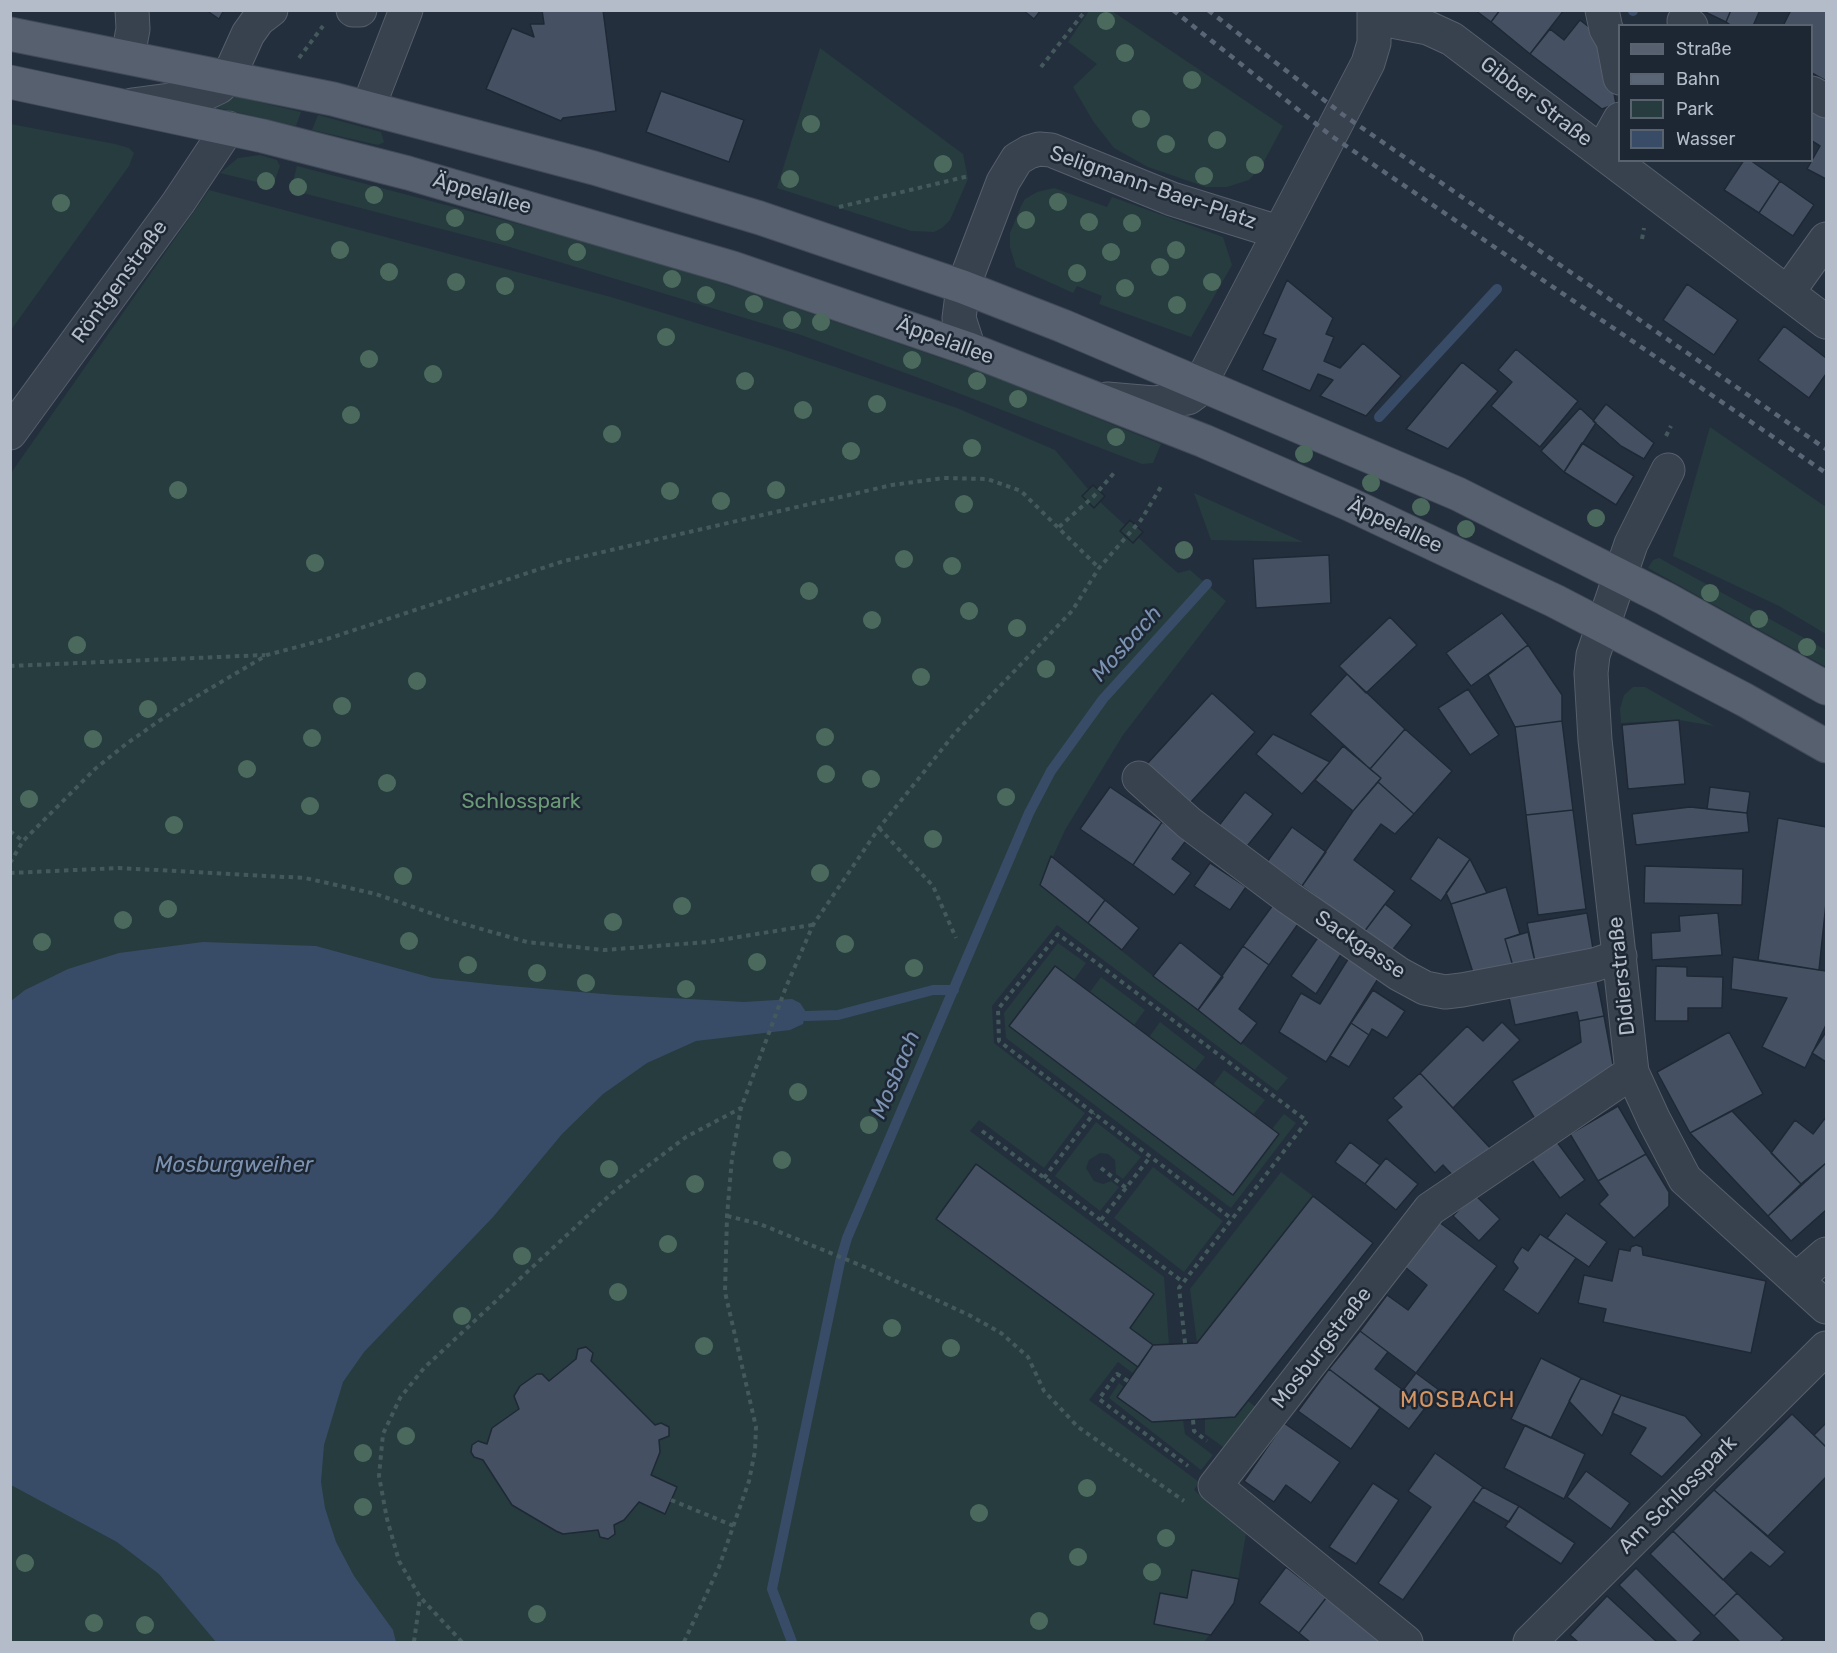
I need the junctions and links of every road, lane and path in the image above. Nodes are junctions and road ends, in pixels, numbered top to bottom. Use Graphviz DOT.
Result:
graph roads {
  1 [pos="132,10"];
  2 [pos="271,10"];
  3 [pos="360,10"];
  4 [pos="406,10"];
  5 [pos="1086,10"];
  6 [pos="1602,10"];
  7 [pos="1375,14"];
  8 [pos="340,15"];
  9 [pos="10,34"];
  10 [pos="128,56"];
  11 [pos="293,66"];
  12 [pos="1041,67"];
  13 [pos="1618,67"];
  14 [pos="229,76"];
  15 [pos="10,82"];
  16 [pos="1813,94"];
  17 [pos="1827,101"];
  18 [pos="128,106"];
  19 [pos="368,108"];
  20 [pos="1618,123"];
  21 [pos="228,128"];
  22 [pos="1602,151"];
  23 [pos="972,175"];
  24 [pos="832,208"];
  25 [pos="1278,232"];
  26 [pos="1827,240"];
  27 [pos="963,287"];
  28 [pos="1788,292"];
  29 [pos="1827,322"];
  30 [pos="969,348"];
  31 [pos="1201,385"];
  32 [pos="1098,398"];
  33 [pos="10,434"];
  34 [pos="1668,470"];
  35 [pos="1114,473"];
  36 [pos="1161,485"];
  37 [pos="1059,527"];
  38 [pos="1100,567"];
  39 [pos="1622,576"];
  40 [pos="1604,626"];
  41 [pos="267,655"];
  42 [pos="10,666"];
  43 [pos="1827,688"];
  44 [pos="1827,746"];
  45 [pos="1139,778"];
  46 [pos="879,828"];
  47 [pos="10,831"];
  48 [pos="23,841"];
  49 [pos="13,854"];
  50 [pos="10,863"];
  51 [pos="10,873"];
  52 [pos="813,925"];
  53 [pos="956,938"];
  54 [pos="1620,956"];
  55 [pos="1632,1072"];
  56 [pos="741,1108"];
  57 [pos="1094,1113"];
  58 [pos="982,1131"];
  59 [pos="1150,1157"];
  60 [pos="1101,1168"];
  61 [pos="1044,1178"];
  62 [pos="1126,1188"];
  63 [pos="727,1216"];
  64 [pos="1232,1219"];
  65 [pos="1101,1220"];
  66 [pos="1827,1254"];
  67 [pos="1797,1279"];
  68 [pos="1183,1282"];
  69 [pos="1827,1307"];
  70 [pos="1185,1343"];
  71 [pos="1827,1348"];
  72 [pos="1128,1381"];
  73 [pos="1215,1486"];
  74 [pos="671,1500"];
  75 [pos="734,1526"];
  76 [pos="420,1597"];
  77 [pos="414,1642"];
  78 [pos="462,1642"];
  79 [pos="684,1642"];
  80 [pos="1406,1642"];
  81 [pos="1530,1642"];
  1 -- 10 [label="street"];
  2 -- 14 [label="street"];
  3 -- 8 [label="street"];
  4 -- 19 [label="street"];
  5 -- 12 [label="path"];
  6 -- 13 [label="street"];
  7 -- 22 [label="street, Gibber Straße"];
  7 -- 25 [label="street, Gibber Straße"];
  8 -- 11 [label="path"];
  9 -- 10 [label="main road"];
  10 -- 14 [label="main road"];
  14 -- 18 [label="street"];
  14 -- 19 [label="main road"];
  15 -- 18 [label="main road, Äppelallee"];
  16 -- 17 [label="street"];
  18 -- 21 [label="main road, Äppelallee"];
  19 -- 27 [label="main road"];
  20 -- 22 [label="street"];
  21 -- 30 [label="main road, Äppelallee"];
  21 -- 33 [label="street, Röntgenstraße"];
  22 -- 28 [label="street, Gibber Straße"];
  23 -- 24 [label="path"];
  25 -- 27 [label="street, Seligmann-Baer-Platz"];
  25 -- 31 [label="street, Gibber Straße"];
  26 -- 28 [label="street"];
  27 -- 30 [label="street, Seligmann-Baer-Platz"];
  27 -- 31 [label="main road"];
  28 -- 29 [label="street, Gibber Straße"];
  30 -- 32 [label="main road, Äppelallee"];
  31 -- 32 [label="street"];
  31 -- 39 [label="main road"];
  32 -- 40 [label="main road, Äppelallee"];
  34 -- 39 [label="street, Didierstraße"];
  35 -- 37 [label="path"];
  36 -- 38 [label="path"];
  37 -- 38 [label="path"];
  37 -- 41 [label="path"];
  38 -- 46 [label="path"];
  39 -- 40 [label="street, Didierstraße"];
  39 -- 43 [label="main road"];
  40 -- 44 [label="main road, Äppelallee"];
  40 -- 54 [label="street, Didierstraße"];
  41 -- 42 [label="path"];
  41 -- 48 [label="path"];
  45 -- 54 [label="street, Sackgasse"];
  46 -- 52 [label="path"];
  46 -- 53 [label="path"];
  47 -- 48 [label="path"];
  48 -- 49 [label="path"];
  49 -- 50 [label="path"];
  51 -- 52 [label="path"];
  52 -- 56 [label="path"];
  54 -- 55 [label="street, Didierstraße"];
  55 -- 67 [label="street, Didierstraße"];
  55 -- 73 [label="street, Mosburgstraße"];
  56 -- 63 [label="path"];
  56 -- 76 [label="path"];
  57 -- 59 [label="path"];
  57 -- 61 [label="path"];
  57 -- 64 [label="path"];
  58 -- 61 [label="path"];
  59 -- 62 [label="path"];
  59 -- 64 [label="path"];
  60 -- 62 [label="path"];
  61 -- 65 [label="path"];
  62 -- 65 [label="path"];
  63 -- 73 [label="path"];
  63 -- 75 [label="path"];
  64 -- 68 [label="path"];
  65 -- 68 [label="path"];
  66 -- 67 [label="street"];
  67 -- 69 [label="street, Didierstraße"];
  68 -- 70 [label="path"];
  71 -- 81 [label="street, Am Schlosspark"];
  72 -- 73 [label="path"];
  73 -- 80 [label="street"];
  74 -- 75 [label="path"];
  75 -- 79 [label="path"];
  76 -- 77 [label="path"];
  76 -- 78 [label="path"];
}
